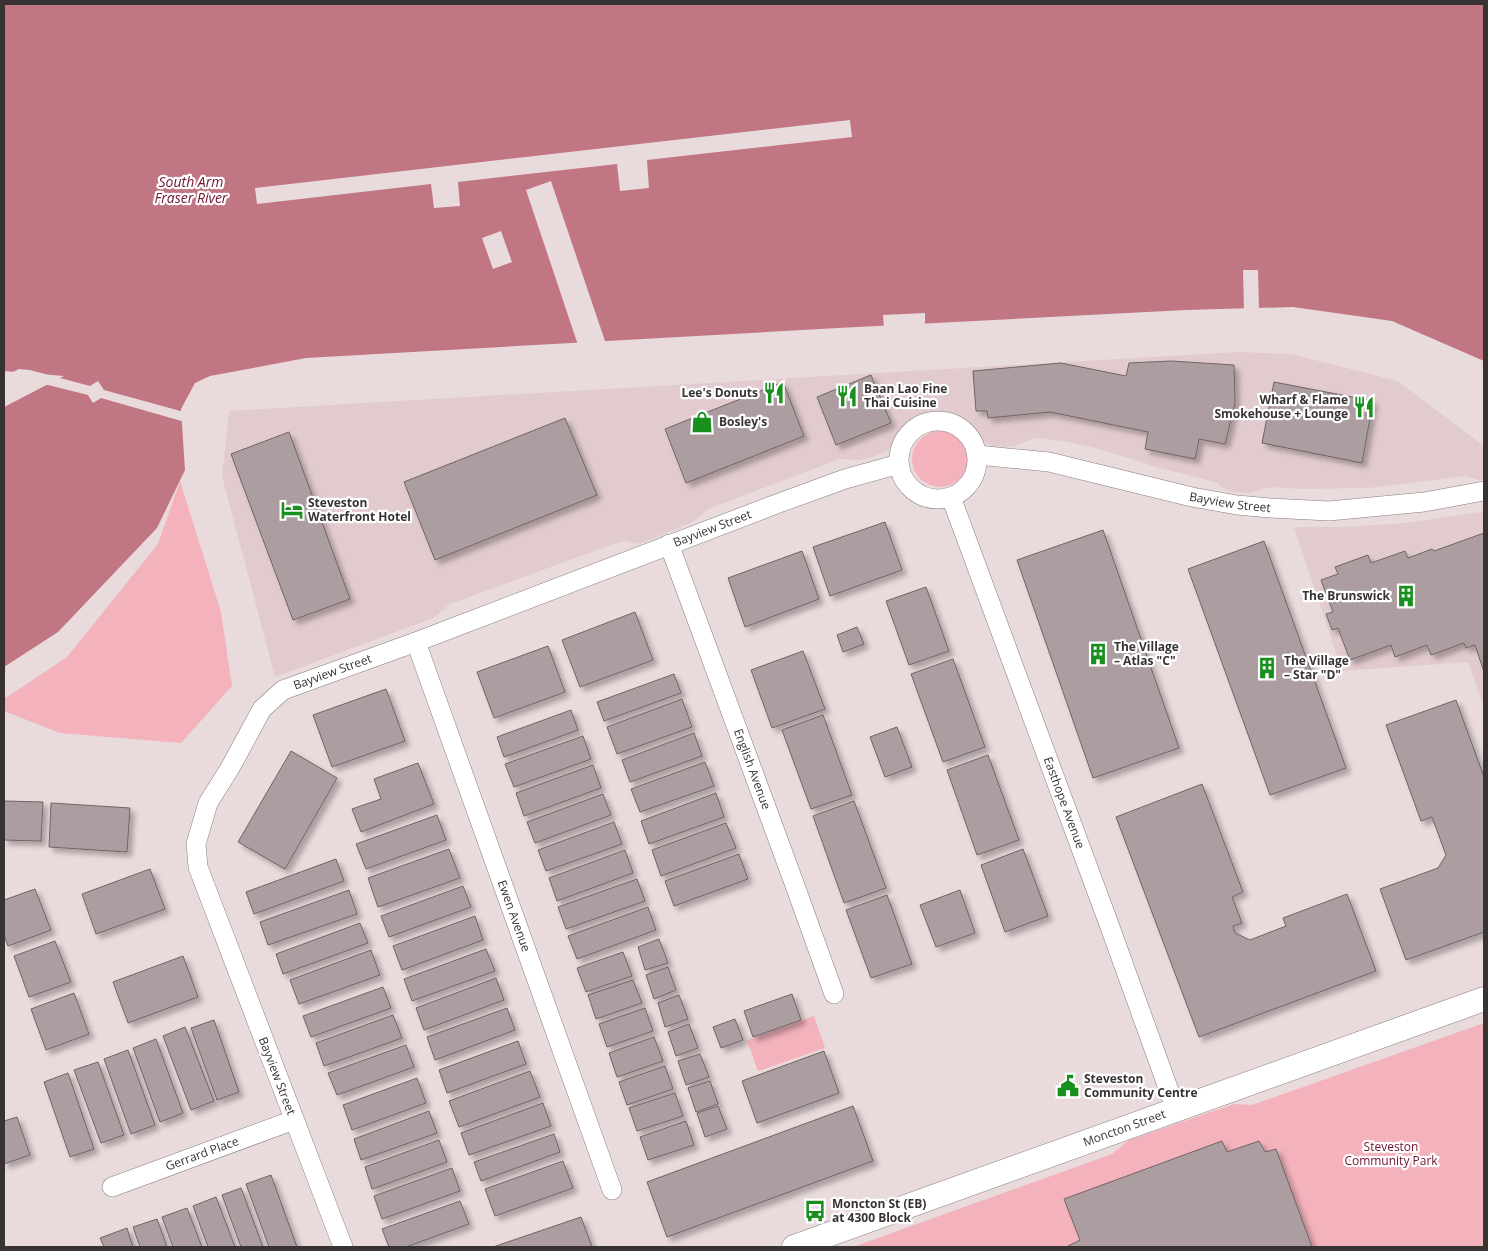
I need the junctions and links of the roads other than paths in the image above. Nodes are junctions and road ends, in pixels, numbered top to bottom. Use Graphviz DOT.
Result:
graph roads {
  1 [pos="977,454"];
  2 [pos="899,464"];
  3 [pos="1484,490"];
  4 [pos="952,497"];
  5 [pos="669,544"];
  6 [pos="416,642"];
  7 [pos="834,994"];
  8 [pos="1484,999"];
  9 [pos="1176,1110"];
  10 [pos="294,1120"];
  11 [pos="112,1187"];
  12 [pos="612,1190"];
  13 [pos="343,1247"];
  14 [pos="794,1247"];
  1 -- 2 [label="street"];
  1 -- 3 [label="street, Bayview Street"];
  1 -- 4 [label="street"];
  2 -- 4 [label="street"];
  2 -- 5 [label="street, Bayview Street"];
  4 -- 9 [label="street, Easthope Avenue"];
  5 -- 6 [label="street, Bayview Street"];
  5 -- 7 [label="street, English Avenue"];
  6 -- 10 [label="street, Bayview Street"];
  6 -- 12 [label="street, Ewen Avenue"];
  8 -- 9 [label="street, Moncton Street"];
  9 -- 14 [label="street, Moncton Street"];
  10 -- 11 [label="street, Gerrard Place"];
  10 -- 13 [label="street, Bayview Street"];
}
